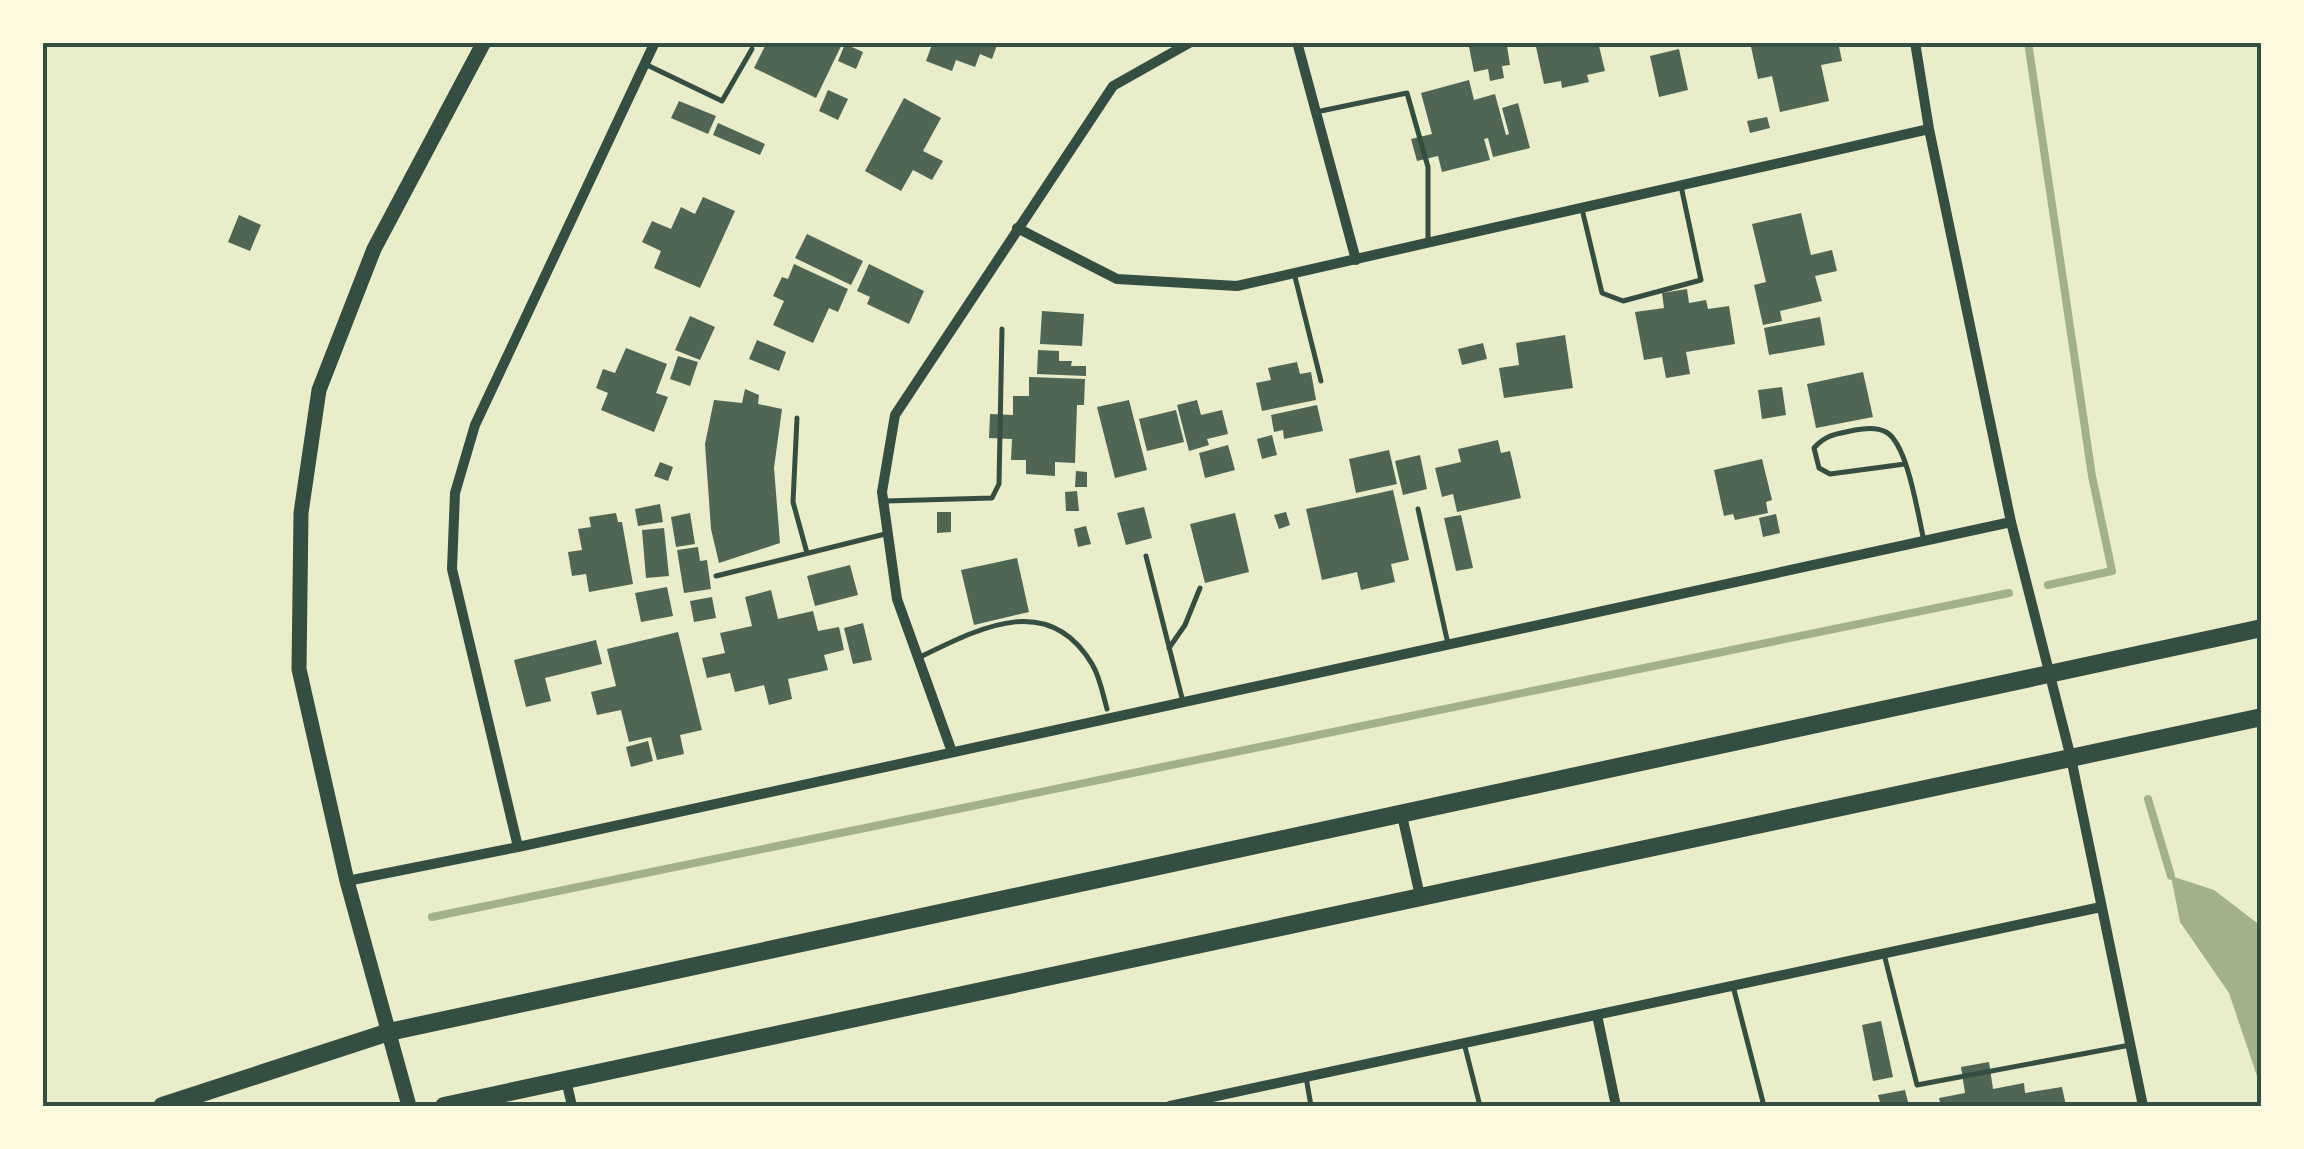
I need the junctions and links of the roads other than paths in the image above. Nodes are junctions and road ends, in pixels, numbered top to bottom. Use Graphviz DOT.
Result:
graph roads {
  1 [pos="484,42"];
  2 [pos="655,42"];
  3 [pos="1191,42"];
  4 [pos="1297,42"];
  5 [pos="1916,42"];
  6 [pos="752,49"];
  7 [pos="645,64"];
  8 [pos="1316,112"];
  9 [pos="1929,129"];
  10 [pos="1680,186"];
  11 [pos="1582,209"];
  12 [pos="1017,228"];
  13 [pos="1428,244"];
  14 [pos="1356,260"];
  15 [pos="1294,274"];
  16 [pos="1002,328"];
  17 [pos="1321,380"];
  18 [pos="797,418"];
  19 [pos="1905,464"];
  20 [pos="883,501"];
  21 [pos="1418,509"];
  22 [pos="2011,522"];
  23 [pos="888,533"];
  24 [pos="1924,541"];
  25 [pos="807,553"];
  26 [pos="1146,556"];
  27 [pos="716,576"];
  28 [pos="1200,588"];
  29 [pos="2262,628"];
  30 [pos="1448,644"];
  31 [pos="1169,648"];
  32 [pos="918,658"];
  33 [pos="2050,672"];
  34 [pos="1182,702"];
  35 [pos="1107,709"];
  36 [pos="2262,717"];
  37 [pos="952,752"];
  38 [pos="2071,758"];
  39 [pos="1401,811"];
  40 [pos="518,847"];
  41 [pos="347,881"];
  42 [pos="1420,896"];
  43 [pos="2101,907"];
  44 [pos="1884,954"];
  45 [pos="1733,986"];
  46 [pos="1597,1015"];
  47 [pos="388,1032"];
  48 [pos="1464,1044"];
  49 [pos="2130,1045"];
  50 [pos="1306,1077"];
  51 [pos="566,1080"];
  52 [pos="162,1106"];
  53 [pos="409,1106"];
  54 [pos="444,1106"];
  55 [pos="572,1106"];
  56 [pos="1171,1106"];
  57 [pos="1311,1106"];
  58 [pos="1480,1106"];
  59 [pos="1616,1106"];
  60 [pos="1764,1106"];
  61 [pos="2144,1106"];
  1 -- 41 [label="main road"];
  2 -- 7 [label="street"];
  3 -- 12 [label="street"];
  4 -- 8 [label="street"];
  5 -- 9 [label="street"];
  6 -- 7 [label="lane"];
  7 -- 40 [label="street"];
  8 -- 13 [label="lane"];
  8 -- 14 [label="street"];
  9 -- 10 [label="street"];
  9 -- 22 [label="street"];
  10 -- 11 [label="street"];
  10 -- 11 [label="lane"];
  11 -- 13 [label="street"];
  12 -- 15 [label="street"];
  12 -- 20 [label="street"];
  13 -- 14 [label="street"];
  14 -- 15 [label="street"];
  15 -- 17 [label="lane"];
  16 -- 20 [label="lane"];
  18 -- 25 [label="lane"];
  19 -- 19 [label="lane"];
  19 -- 24 [label="lane"];
  20 -- 23 [label="street"];
  21 -- 30 [label="lane"];
  22 -- 24 [label="street"];
  22 -- 33 [label="street"];
  23 -- 25 [label="lane"];
  23 -- 32 [label="street"];
  24 -- 30 [label="street"];
  25 -- 27 [label="lane"];
  26 -- 31 [label="lane"];
  28 -- 31 [label="lane"];
  29 -- 33 [label="main road"];
  30 -- 34 [label="street"];
  31 -- 34 [label="lane"];
  32 -- 35 [label="lane"];
  32 -- 37 [label="street"];
  33 -- 38 [label="street"];
  33 -- 39 [label="main road"];
  34 -- 37 [label="street"];
  36 -- 38 [label="main road"];
  37 -- 40 [label="street"];
  38 -- 42 [label="main road"];
  38 -- 43 [label="street"];
  39 -- 42 [label="street"];
  39 -- 47 [label="main road"];
  40 -- 41 [label="street"];
  41 -- 47 [label="main road"];
  42 -- 51 [label="main road"];
  43 -- 44 [label="street"];
  43 -- 49 [label="street"];
  44 -- 45 [label="street"];
  44 -- 49 [label="lane"];
  45 -- 46 [label="street"];
  45 -- 60 [label="lane"];
  46 -- 48 [label="street"];
  46 -- 59 [label="street"];
  47 -- 52 [label="main road"];
  47 -- 53 [label="main road"];
  48 -- 50 [label="street"];
  48 -- 58 [label="lane"];
  49 -- 61 [label="street"];
  50 -- 56 [label="street"];
  50 -- 57 [label="lane"];
  51 -- 54 [label="main road"];
  51 -- 55 [label="street"];
}
